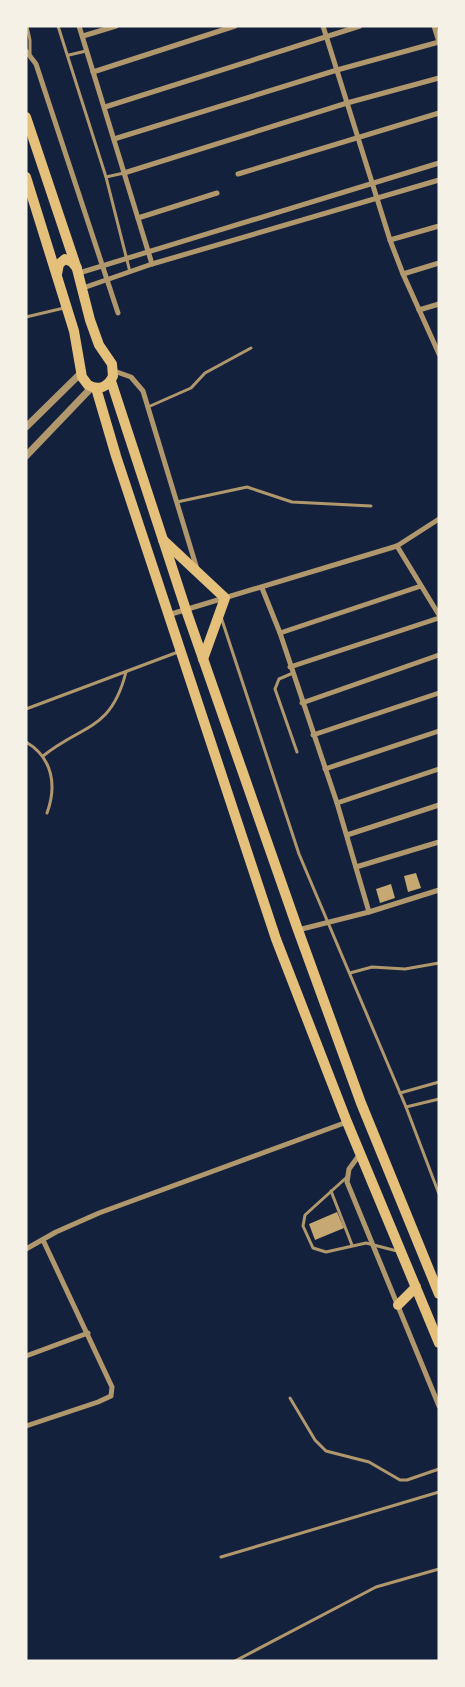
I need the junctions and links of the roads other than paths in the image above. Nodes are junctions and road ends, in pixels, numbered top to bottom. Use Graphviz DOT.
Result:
graph roads {
  1 [pos="27,26"];
  2 [pos="58,26"];
  3 [pos="79,26"];
  4 [pos="116,26"];
  5 [pos="235,26"];
  6 [pos="323,26"];
  7 [pos="360,26"];
  8 [pos="434,26"];
  9 [pos="83,36"];
  10 [pos="326,37"];
  11 [pos="439,42"];
  12 [pos="87,51"];
  13 [pos="28,53"];
  14 [pos="69,56"];
  15 [pos="337,70"];
  16 [pos="93,72"];
  17 [pos="439,78"];
  18 [pos="348,103"];
  19 [pos="105,107"];
  20 [pos="439,113"];
  21 [pos="26,118"];
  22 [pos="114,139"];
  23 [pos="359,139"];
  24 [pos="439,164"];
  25 [pos="124,173"];
  26 [pos="238,174"];
  27 [pos="26,177"];
  28 [pos="106,177"];
  29 [pos="439,180"];
  30 [pos="373,183"];
  31 [pos="217,193"];
  32 [pos="378,198"];
  33 [pos="138,218"];
  34 [pos="439,226"];
  35 [pos="390,240"];
  36 [pos="148,251"];
  37 [pos="127,258"];
  38 [pos="439,263"];
  39 [pos="152,264"];
  40 [pos="101,266"];
  41 [pos="78,271"];
  42 [pos="130,272"];
  43 [pos="57,274"];
  44 [pos="403,274"];
  45 [pos="106,279"];
  46 [pos="83,288"];
  47 [pos="439,304"];
  48 [pos="67,307"];
  49 [pos="419,310"];
  50 [pos="118,313"];
  51 [pos="26,317"];
  52 [pos="437,343"];
  53 [pos="251,348"];
  54 [pos="439,354"];
  55 [pos="82,372"];
  56 [pos="112,376"];
  57 [pos="94,388"];
  58 [pos="148,408"];
  59 [pos="26,427"];
  60 [pos="26,456"];
  61 [pos="177,502"];
  62 [pos="371,506"];
  63 [pos="439,519"];
  64 [pos="163,540"];
  65 [pos="397,546"];
  66 [pos="198,571"];
  67 [pos="421,586"];
  68 [pos="262,588"];
  69 [pos="225,598"];
  70 [pos="186,610"];
  71 [pos="168,615"];
  72 [pos="220,616"];
  73 [pos="439,617"];
  74 [pos="280,633"];
  75 [pos="180,651"];
  76 [pos="439,655"];
  77 [pos="203,659"];
  78 [pos="290,667"];
  79 [pos="126,672"];
  80 [pos="292,673"];
  81 [pos="439,693"];
  82 [pos="302,702"];
  83 [pos="26,708"];
  84 [pos="439,731"];
  85 [pos="314,736"];
  86 [pos="26,742"];
  87 [pos="297,752"];
  88 [pos="43,756"];
  89 [pos="325,769"];
  90 [pos="439,769"];
  91 [pos="337,803"];
  92 [pos="439,805"];
  93 [pos="47,814"];
  94 [pos="347,835"];
  95 [pos="439,842"];
  96 [pos="356,867"];
  97 [pos="439,890"];
  98 [pos="369,912"];
  99 [pos="329,922"];
  100 [pos="298,930"];
  101 [pos="439,963"];
  102 [pos="350,973"];
  103 [pos="439,1082"];
  104 [pos="400,1092"];
  105 [pos="439,1099"];
  106 [pos="406,1106"];
  107 [pos="347,1122"];
  108 [pos="360,1154"];
  109 [pos="347,1177"];
  110 [pos="331,1191"];
  111 [pos="439,1193"];
  112 [pos="42,1240"];
  113 [pos="372,1244"];
  114 [pos="352,1245"];
  115 [pos="26,1249"];
  116 [pos="401,1252"];
  117 [pos="416,1287"];
  118 [pos="439,1294"];
  119 [pos="398,1305"];
  120 [pos="88,1333"];
  121 [pos="439,1343"];
  122 [pos="26,1356"];
  123 [pos="290,1398"];
  124 [pos="439,1406"];
  125 [pos="26,1426"];
  126 [pos="439,1469"];
  127 [pos="439,1492"];
  128 [pos="221,1557"];
  129 [pos="439,1569"];
  130 [pos="235,1661"];
  1 -- 13 [label="lane"];
  2 -- 14 [label="lane"];
  3 -- 9 [label="street"];
  4 -- 9 [label="street"];
  5 -- 16 [label="street"];
  6 -- 10 [label="street"];
  7 -- 10 [label="street"];
  8 -- 11 [label="street"];
  9 -- 12 [label="street"];
  10 -- 15 [label="street"];
  10 -- 19 [label="street"];
  11 -- 15 [label="street"];
  12 -- 14 [label="lane"];
  12 -- 16 [label="street"];
  13 -- 40 [label="street"];
  14 -- 28 [label="lane"];
  15 -- 18 [label="street"];
  15 -- 22 [label="street"];
  16 -- 19 [label="street"];
  17 -- 18 [label="street"];
  18 -- 23 [label="street"];
  18 -- 25 [label="street"];
  19 -- 22 [label="street"];
  20 -- 23 [label="street"];
  21 -- 41 [label="highway"];
  22 -- 25 [label="street"];
  23 -- 26 [label="street"];
  23 -- 30 [label="street"];
  24 -- 30 [label="street"];
  25 -- 28 [label="lane"];
  25 -- 33 [label="street"];
  27 -- 43 [label="highway"];
  28 -- 37 [label="lane"];
  29 -- 32 [label="street"];
  30 -- 32 [label="street"];
  30 -- 36 [label="street"];
  31 -- 33 [label="street"];
  32 -- 35 [label="street"];
  32 -- 39 [label="street"];
  33 -- 36 [label="street"];
  34 -- 35 [label="street"];
  35 -- 44 [label="street"];
  36 -- 37 [label="street"];
  36 -- 39 [label="street"];
  37 -- 40 [label="street"];
  37 -- 42 [label="lane"];
  38 -- 44 [label="street"];
  39 -- 42 [label="street"];
  40 -- 41 [label="street"];
  40 -- 45 [label="street"];
  41 -- 43 [label="highway"];
  41 -- 46 [label="highway"];
  42 -- 45 [label="street"];
  43 -- 48 [label="highway"];
  44 -- 49 [label="street"];
  45 -- 46 [label="street"];
  45 -- 50 [label="street"];
  46 -- 56 [label="highway"];
  47 -- 49 [label="street"];
  48 -- 51 [label="lane"];
  48 -- 55 [label="highway"];
  49 -- 52 [label="street"];
  52 -- 54 [label="street"];
  53 -- 58 [label="lane"];
  55 -- 57 [label="highway"];
  55 -- 59 [label="street"];
  56 -- 57 [label="highway"];
  56 -- 58 [label="street"];
  56 -- 64 [label="highway"];
  57 -- 60 [label="street"];
  57 -- 71 [label="highway"];
  58 -- 61 [label="street"];
  61 -- 62 [label="lane"];
  61 -- 66 [label="street"];
  63 -- 65 [label="street"];
  64 -- 66 [label="highway"];
  64 -- 70 [label="highway"];
  65 -- 67 [label="street"];
  65 -- 68 [label="street"];
  66 -- 69 [label="highway"];
  67 -- 73 [label="street"];
  67 -- 74 [label="street"];
  68 -- 69 [label="street"];
  68 -- 74 [label="street"];
  69 -- 70 [label="street"];
  69 -- 72 [label="highway"];
  70 -- 71 [label="street"];
  70 -- 77 [label="highway"];
  71 -- 75 [label="highway"];
  72 -- 77 [label="highway"];
  72 -- 99 [label="lane"];
  73 -- 78 [label="street"];
  74 -- 78 [label="street"];
  75 -- 79 [label="lane"];
  75 -- 107 [label="highway"];
  76 -- 82 [label="street"];
  77 -- 100 [label="highway"];
  78 -- 80 [label="street"];
  79 -- 83 [label="lane"];
  79 -- 88 [label="lane"];
  80 -- 82 [label="street"];
  80 -- 87 [label="lane"];
  81 -- 85 [label="street"];
  82 -- 85 [label="street"];
  84 -- 89 [label="street"];
  85 -- 89 [label="street"];
  86 -- 88 [label="lane"];
  88 -- 93 [label="lane"];
  89 -- 91 [label="street"];
  90 -- 91 [label="street"];
  91 -- 94 [label="street"];
  92 -- 94 [label="street"];
  94 -- 96 [label="street"];
  95 -- 96 [label="street"];
  96 -- 98 [label="street"];
  97 -- 98 [label="street"];
  98 -- 99 [label="street"];
  99 -- 100 [label="street"];
  99 -- 102 [label="lane"];
  100 -- 118 [label="highway"];
  101 -- 102 [label="lane"];
  102 -- 104 [label="lane"];
  103 -- 104 [label="lane"];
  104 -- 106 [label="lane"];
  105 -- 106 [label="lane"];
  106 -- 111 [label="lane"];
  107 -- 108 [label="highway"];
  107 -- 112 [label="street"];
  108 -- 109 [label="street"];
  108 -- 116 [label="highway"];
  109 -- 110 [label="lane"];
  109 -- 113 [label="street"];
  110 -- 114 [label="lane"];
  110 -- 114 [label="lane"];
  112 -- 115 [label="street"];
  112 -- 120 [label="street"];
  113 -- 114 [label="lane"];
  113 -- 116 [label="lane"];
  113 -- 119 [label="street"];
  116 -- 117 [label="highway"];
  117 -- 119 [label="highway"];
  117 -- 121 [label="highway"];
  119 -- 124 [label="street"];
  120 -- 122 [label="street"];
  120 -- 125 [label="street"];
  123 -- 126 [label="lane"];
  127 -- 128 [label="lane"];
  129 -- 130 [label="lane"];
}
